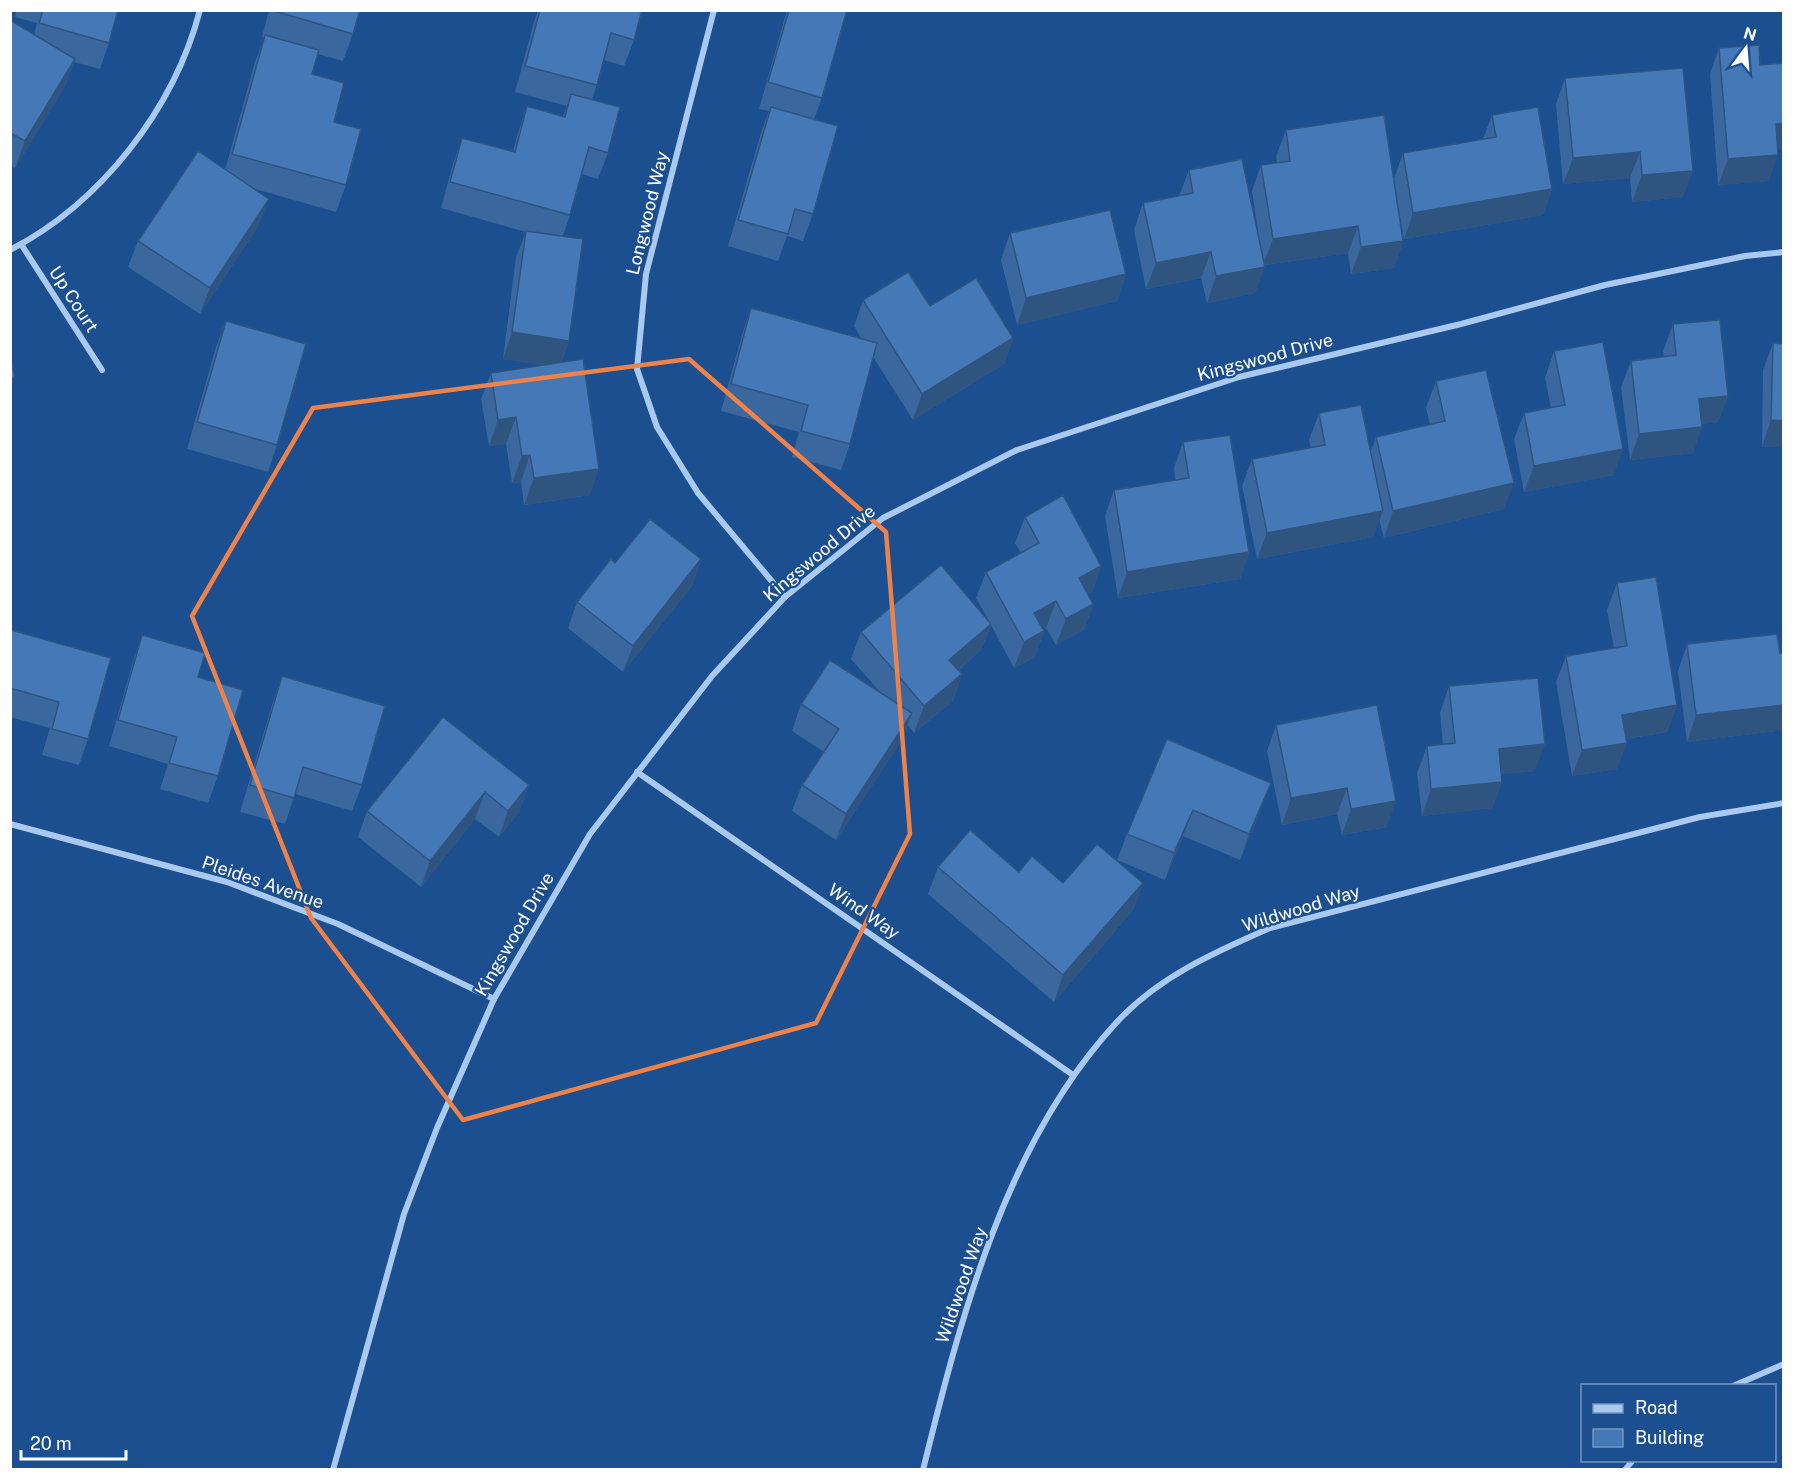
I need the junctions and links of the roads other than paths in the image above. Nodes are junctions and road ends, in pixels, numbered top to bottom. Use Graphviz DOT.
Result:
graph roads {
  1 [pos="200,10"];
  2 [pos="714,10"];
  3 [pos="21,244"];
  4 [pos="10,250"];
  5 [pos="1784,252"];
  6 [pos="102,369"];
  7 [pos="785,597"];
  8 [pos="638,772"];
  9 [pos="1784,803"];
  10 [pos="10,824"];
  11 [pos="494,999"];
  12 [pos="1073,1075"];
  13 [pos="1784,1364"];
  14 [pos="1738,1384"];
  15 [pos="333,1470"];
  16 [pos="923,1470"];
  1 -- 3 [label="street"];
  2 -- 7 [label="street, Longwood Way"];
  3 -- 4 [label="street"];
  3 -- 6 [label="street, Up Court"];
  5 -- 7 [label="street, Kingswood Drive"];
  7 -- 8 [label="street, Kingswood Drive"];
  8 -- 11 [label="street, Kingswood Drive"];
  8 -- 12 [label="street, Wind Way"];
  9 -- 12 [label="street, Wildwood Way"];
  10 -- 11 [label="street, Pleides Avenue"];
  11 -- 15 [label="street, Kingswood Drive"];
  12 -- 16 [label="street, Wildwood Way"];
  13 -- 14 [label="street"];
}
